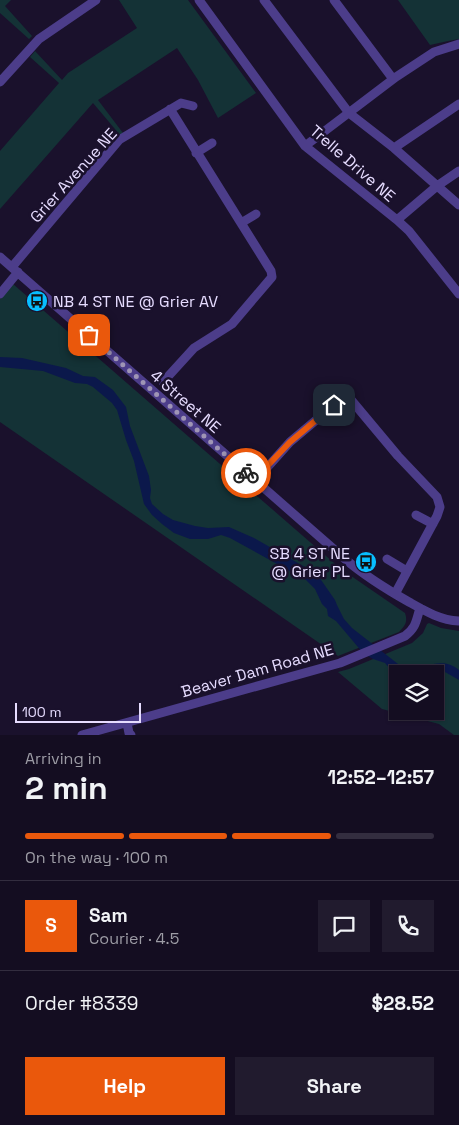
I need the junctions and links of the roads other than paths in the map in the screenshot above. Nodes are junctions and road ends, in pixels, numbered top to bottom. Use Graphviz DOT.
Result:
graph roads {
  1 [pos="96,0"];
  2 [pos="199,0"];
  3 [pos="264,0"];
  4 [pos="334,0"];
  5 [pos="459,44"];
  6 [pos="393,79"];
  7 [pos="0,82"];
  8 [pos="459,104"];
  9 [pos="193,106"];
  10 [pos="170,109"];
  11 [pos="349,113"];
  12 [pos="212,143"];
  13 [pos="305,146"];
  14 [pos="394,148"];
  15 [pos="196,153"];
  16 [pos="459,171"];
  17 [pos="437,186"];
  18 [pos="459,205"];
  19 [pos="256,214"];
  20 [pos="397,220"];
  21 [pos="241,223"];
  22 [pos="0,257"];
  23 [pos="15,270"];
  24 [pos="0,294"];
  25 [pos="459,294"];
  26 [pos="163,382"];
  27 [pos="347,395"];
  28 [pos="334,405"];
  29 [pos="254,480"];
  30 [pos="416,514"];
  31 [pos="433,524"];
  32 [pos="387,560"];
  33 [pos="408,571"];
  34 [pos="395,594"];
  35 [pos="420,608"];
  36 [pos="459,621"];
  37 [pos="127,723"];
  38 [pos="129,734"];
  39 [pos="82,735"];
  1 -- 7 [label="street"];
  2 -- 13 [label="street, Trelle Drive NE"];
  3 -- 11 [label="street"];
  4 -- 6 [label="street"];
  5 -- 6 [label="street"];
  6 -- 11 [label="street"];
  8 -- 14 [label="street"];
  9 -- 10 [label="street, Grier Avenue NE"];
  10 -- 15 [label="street"];
  10 -- 23 [label="street, Grier Avenue NE"];
  11 -- 13 [label="street"];
  11 -- 14 [label="street"];
  12 -- 15 [label="street"];
  13 -- 20 [label="street, Trelle Drive NE"];
  14 -- 17 [label="street"];
  15 -- 21 [label="street"];
  16 -- 17 [label="street"];
  17 -- 18 [label="street"];
  17 -- 20 [label="street"];
  19 -- 21 [label="street"];
  20 -- 25 [label="street, Trelle Drive NE"];
  21 -- 26 [label="street"];
  22 -- 23 [label="street, 4 Street NE"];
  23 -- 24 [label="street, Grier Avenue NE"];
  23 -- 29 [label="street, 4 Street NE"];
  27 -- 31 [label="street"];
  28 -- 29 [label="street"];
  29 -- 34 [label="street, 4 Street NE"];
  30 -- 31 [label="street"];
  31 -- 33 [label="street"];
  32 -- 33 [label="street"];
  33 -- 34 [label="street"];
  34 -- 35 [label="street, 4 Street NE"];
  35 -- 36 [label="street, 4 Street NE"];
  35 -- 37 [label="street, Beaver Dam Road NE"];
  37 -- 38 [label="street"];
  37 -- 39 [label="street, Beaver Dam Road NE"];
}
